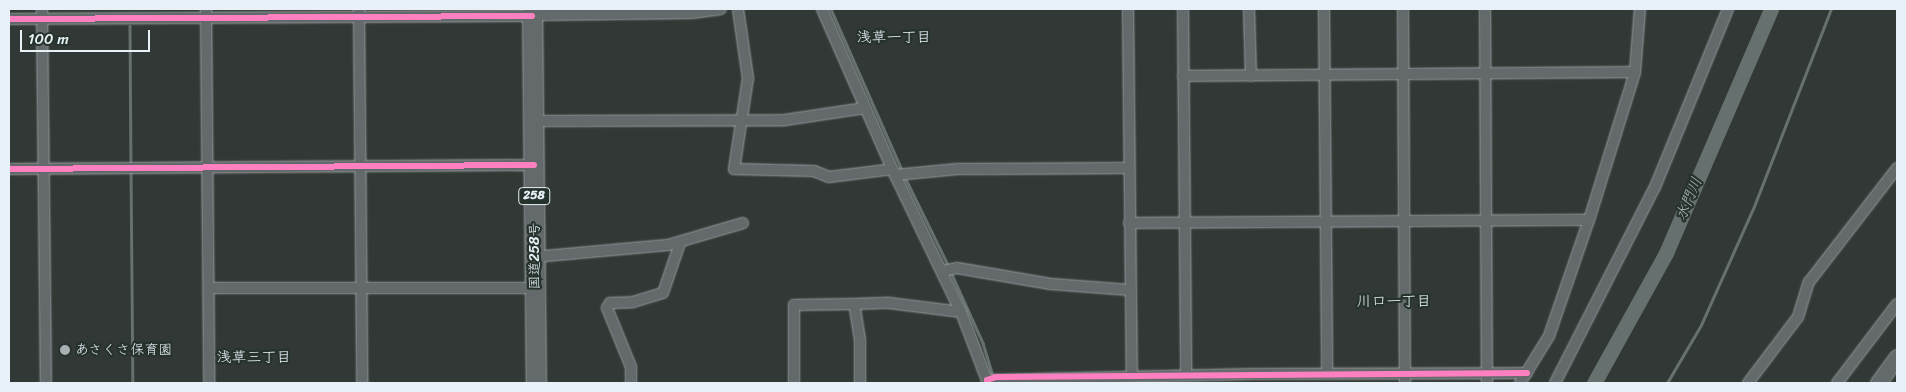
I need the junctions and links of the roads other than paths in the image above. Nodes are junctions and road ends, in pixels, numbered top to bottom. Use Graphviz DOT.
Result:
graph roads {
  1 [pos="721,9"];
  2 [pos="738,9"];
  3 [pos="822,9"];
  4 [pos="1128,9"];
  5 [pos="1183,9"];
  6 [pos="1249,9"];
  7 [pos="1324,9"];
  8 [pos="1403,9"];
  9 [pos="1485,9"];
  10 [pos="1640,9"];
  11 [pos="1728,9"];
  12 [pos="359,12"];
  13 [pos="538,12"];
  14 [pos="206,13"];
  15 [pos="42,14"];
  16 [pos="9,19"];
  17 [pos="1635,72"];
  18 [pos="1404,75"];
  19 [pos="1485,75"];
  20 [pos="1183,76"];
  21 [pos="1251,76"];
  22 [pos="1325,76"];
  23 [pos="865,108"];
  24 [pos="743,119"];
  25 [pos="544,121"];
  26 [pos="534,165"];
  27 [pos="208,167"];
  28 [pos="362,168"];
  29 [pos="1128,168"];
  30 [pos="1897,168"];
  31 [pos="9,169"];
  32 [pos="44,169"];
  33 [pos="899,173"];
  34 [pos="1487,220"];
  35 [pos="1589,220"];
  36 [pos="1404,222"];
  37 [pos="743,223"];
  38 [pos="1129,223"];
  39 [pos="1326,223"];
  40 [pos="1185,224"];
  41 [pos="680,243"];
  42 [pos="545,256"];
  43 [pos="947,270"];
  44 [pos="361,287"];
  45 [pos="210,288"];
  46 [pos="535,288"];
  47 [pos="1130,290"];
  48 [pos="854,304"];
  49 [pos="1897,304"];
  50 [pos="962,312"];
  51 [pos="1897,357"];
  52 [pos="1405,372"];
  53 [pos="1327,373"];
  54 [pos="1527,373"];
  55 [pos="1186,375"];
  56 [pos="1132,376"];
  57 [pos="1254,378"];
  58 [pos="1487,378"];
  59 [pos="990,380"];
  60 [pos="46,383"];
  61 [pos="209,383"];
  62 [pos="362,383"];
  63 [pos="536,383"];
  64 [pos="546,383"];
  65 [pos="632,383"];
  66 [pos="794,383"];
  67 [pos="860,383"];
  68 [pos="1405,383"];
  69 [pos="1520,383"];
  70 [pos="1555,383"];
  71 [pos="1748,383"];
  72 [pos="1837,383"];
  73 [pos="1878,383"];
  1 -- 13 [label="street"];
  2 -- 24 [label="street"];
  3 -- 23 [label="street"];
  4 -- 29 [label="street"];
  5 -- 20 [label="street"];
  6 -- 21 [label="street"];
  7 -- 22 [label="street"];
  8 -- 18 [label="street"];
  9 -- 19 [label="street"];
  10 -- 17 [label="street"];
  11 -- 70 [label="street"];
  12 -- 13 [label="street"];
  12 -- 14 [label="street"];
  12 -- 28 [label="street"];
  13 -- 25 [label="highway, 国道258号 / 258"];
  13 -- 26 [label="highway, 国道258号 / 258"];
  14 -- 15 [label="street"];
  14 -- 27 [label="street"];
  15 -- 16 [label="street"];
  15 -- 32 [label="street"];
  17 -- 19 [label="street"];
  17 -- 35 [label="street"];
  18 -- 19 [label="street"];
  18 -- 22 [label="street"];
  18 -- 36 [label="street"];
  19 -- 34 [label="street"];
  20 -- 21 [label="street"];
  20 -- 40 [label="street"];
  21 -- 22 [label="street"];
  22 -- 39 [label="street"];
  23 -- 24 [label="street"];
  23 -- 33 [label="street"];
  24 -- 25 [label="street"];
  24 -- 33 [label="street"];
  25 -- 42 [label="highway, 国道258号 / 258"];
  26 -- 28 [label="street"];
  26 -- 46 [label="highway, 国道258号 / 258"];
  27 -- 28 [label="street"];
  27 -- 32 [label="street"];
  27 -- 45 [label="street"];
  28 -- 44 [label="street"];
  29 -- 33 [label="street"];
  29 -- 38 [label="street"];
  30 -- 71 [label="street"];
  31 -- 32 [label="street"];
  32 -- 60 [label="street"];
  33 -- 43 [label="street"];
  34 -- 35 [label="street"];
  34 -- 36 [label="street"];
  34 -- 58 [label="street"];
  35 -- 54 [label="street"];
  36 -- 39 [label="street"];
  36 -- 52 [label="street"];
  37 -- 41 [label="street"];
  38 -- 40 [label="street"];
  38 -- 47 [label="street"];
  39 -- 40 [label="street"];
  39 -- 53 [label="street"];
  40 -- 55 [label="street"];
  41 -- 42 [label="street"];
  41 -- 65 [label="street"];
  42 -- 64 [label="highway, 国道258号 / 258"];
  43 -- 47 [label="street"];
  43 -- 50 [label="street"];
  44 -- 45 [label="street"];
  44 -- 46 [label="street"];
  44 -- 62 [label="street"];
  45 -- 61 [label="street"];
  46 -- 63 [label="highway, 国道258号 / 258"];
  47 -- 56 [label="street"];
  48 -- 50 [label="street"];
  48 -- 66 [label="street"];
  48 -- 67 [label="street"];
  49 -- 72 [label="street"];
  50 -- 59 [label="street"];
  51 -- 73 [label="main road"];
  52 -- 53 [label="street"];
  52 -- 58 [label="street"];
  52 -- 68 [label="street"];
  53 -- 57 [label="street"];
  54 -- 58 [label="street"];
  54 -- 69 [label="street"];
  55 -- 56 [label="street"];
  55 -- 57 [label="street"];
  56 -- 59 [label="street"];
}
